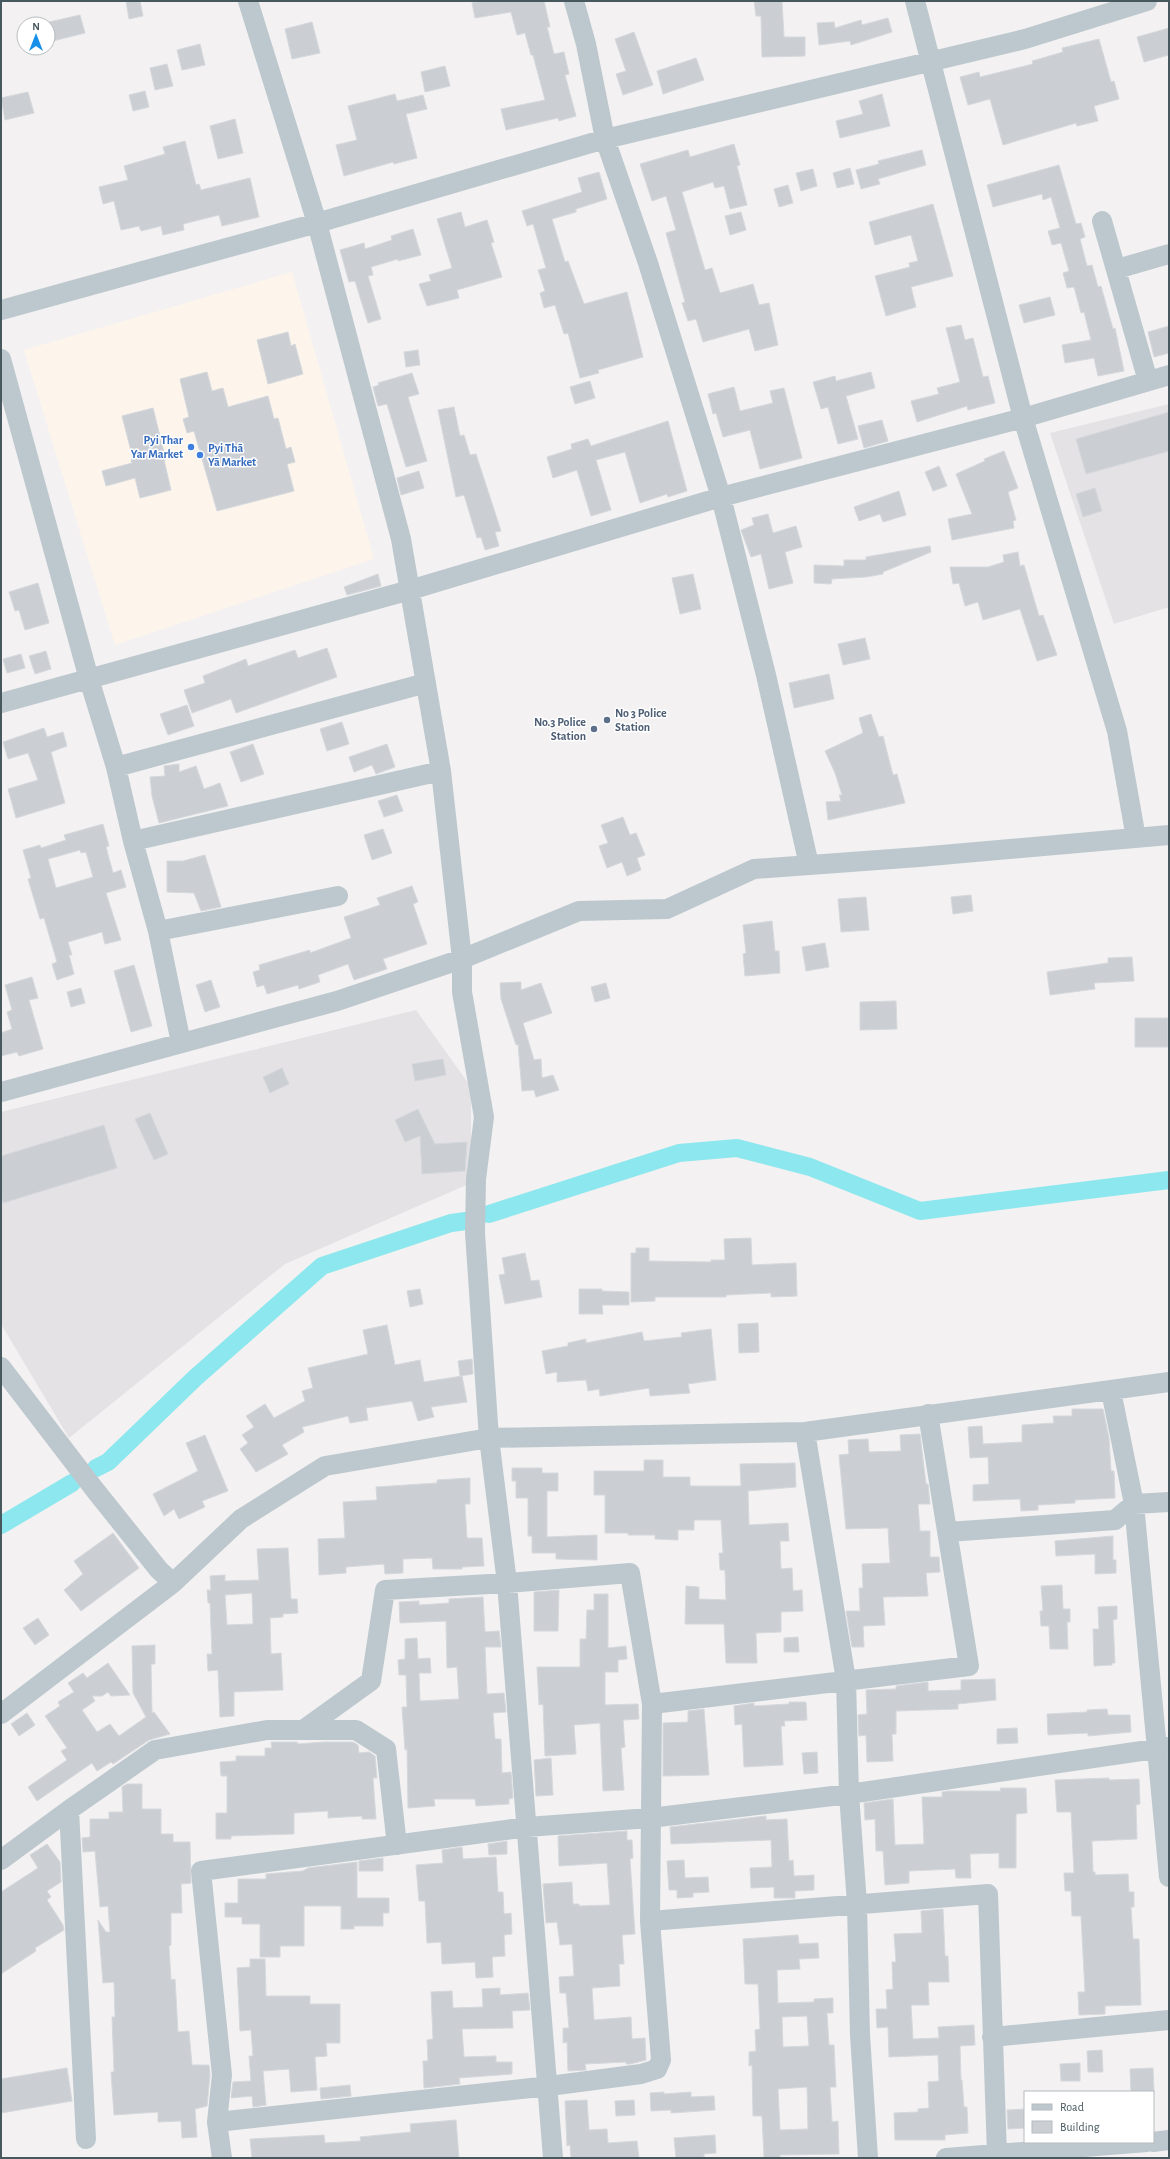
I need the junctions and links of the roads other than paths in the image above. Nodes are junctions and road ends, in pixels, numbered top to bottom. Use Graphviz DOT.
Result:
graph roads {
  1 [pos="248,1"];
  2 [pos="574,1"];
  3 [pos="915,1"];
  4 [pos="1147,1"];
  5 [pos="931,60"];
  6 [pos="605,139"];
  7 [pos="1102,221"];
  8 [pos="317,223"];
  9 [pos="1169,254"];
  10 [pos="1117,269"];
  11 [pos="1,310"];
  12 [pos="1,359"];
  13 [pos="1169,375"];
  14 [pos="1148,381"];
  15 [pos="1023,418"];
  16 [pos="721,497"];
  17 [pos="410,590"];
  18 [pos="89,679"];
  19 [pos="426,683"];
  20 [pos="1,703"];
  21 [pos="116,767"];
  22 [pos="441,771"];
  23 [pos="1169,835"];
  24 [pos="1136,838"];
  25 [pos="132,841"];
  26 [pos="809,865"];
  27 [pos="338,896"];
  28 [pos="158,930"];
  29 [pos="462,959"];
  30 [pos="181,1043"];
  31 [pos="1,1092"];
  32 [pos="1,1367"];
  33 [pos="1169,1382"];
  34 [pos="1111,1391"];
  35 [pos="928,1414"];
  36 [pos="805,1432"];
  37 [pos="489,1438"];
  38 [pos="1169,1502"];
  39 [pos="1134,1504"];
  40 [pos="948,1532"];
  41 [pos="173,1583"];
  42 [pos="507,1583"];
  43 [pos="846,1680"];
  44 [pos="652,1704"];
  45 [pos="1,1714"];
  46 [pos="303,1730"];
  47 [pos="1163,1748"];
  48 [pos="849,1794"];
  49 [pos="69,1810"];
  50 [pos="650,1818"];
  51 [pos="527,1827"];
  52 [pos="397,1845"];
  53 [pos="1,1860"];
  54 [pos="1169,1877"];
  55 [pos="857,1904"];
  56 [pos="650,1921"];
  57 [pos="1169,2020"];
  58 [pos="992,2037"];
  59 [pos="548,2086"];
  60 [pos="217,2122"];
  61 [pos="86,2139"];
  62 [pos="1169,2140"];
  63 [pos="1154,2142"];
  64 [pos="1134,2143"];
  65 [pos="997,2154"];
  66 [pos="222,2158"];
  67 [pos="553,2158"];
  68 [pos="868,2158"];
  69 [pos="946,2158"];
  1 -- 8 [label="street"];
  2 -- 6 [label="street"];
  3 -- 5 [label="street"];
  4 -- 5 [label="street"];
  5 -- 6 [label="street"];
  5 -- 15 [label="street"];
  6 -- 8 [label="street"];
  6 -- 16 [label="street"];
  7 -- 10 [label="street"];
  8 -- 11 [label="street"];
  8 -- 17 [label="street"];
  9 -- 10 [label="street"];
  10 -- 14 [label="street"];
  12 -- 18 [label="street"];
  13 -- 14 [label="street"];
  14 -- 15 [label="street"];
  15 -- 16 [label="street"];
  15 -- 24 [label="street"];
  16 -- 17 [label="street"];
  16 -- 26 [label="street"];
  17 -- 18 [label="street"];
  17 -- 19 [label="street"];
  18 -- 20 [label="street"];
  18 -- 21 [label="street"];
  19 -- 21 [label="street"];
  19 -- 22 [label="street"];
  21 -- 25 [label="street"];
  22 -- 25 [label="street"];
  22 -- 29 [label="street"];
  23 -- 24 [label="street"];
  24 -- 26 [label="street"];
  25 -- 28 [label="street"];
  26 -- 29 [label="street"];
  27 -- 28 [label="street"];
  28 -- 30 [label="street"];
  29 -- 30 [label="street"];
  29 -- 37 [label="street"];
  30 -- 31 [label="street"];
  32 -- 41 [label="street"];
  33 -- 34 [label="street"];
  34 -- 35 [label="street"];
  34 -- 39 [label="street"];
  35 -- 36 [label="street"];
  35 -- 40 [label="street"];
  36 -- 37 [label="street"];
  36 -- 43 [label="street"];
  37 -- 41 [label="street"];
  37 -- 42 [label="street"];
  38 -- 39 [label="street"];
  39 -- 40 [label="street"];
  39 -- 47 [label="street"];
  40 -- 43 [label="street"];
  41 -- 45 [label="street"];
  42 -- 44 [label="street"];
  42 -- 46 [label="street"];
  42 -- 51 [label="street"];
  43 -- 44 [label="street"];
  43 -- 48 [label="street"];
  44 -- 50 [label="street"];
  46 -- 49 [label="street"];
  46 -- 52 [label="street"];
  47 -- 48 [label="street"];
  47 -- 54 [label="street"];
  48 -- 50 [label="street"];
  48 -- 55 [label="street"];
  49 -- 53 [label="street"];
  49 -- 61 [label="street"];
  50 -- 51 [label="street"];
  50 -- 56 [label="street"];
  51 -- 52 [label="street"];
  51 -- 59 [label="street"];
  52 -- 60 [label="street"];
  55 -- 56 [label="street"];
  55 -- 58 [label="street"];
  55 -- 68 [label="street"];
  56 -- 59 [label="street"];
  57 -- 58 [label="street"];
  58 -- 65 [label="street"];
  59 -- 60 [label="street"];
  59 -- 67 [label="street"];
  60 -- 66 [label="street"];
  62 -- 63 [label="street"];
  64 -- 65 [label="street"];
  65 -- 69 [label="street"];
}
